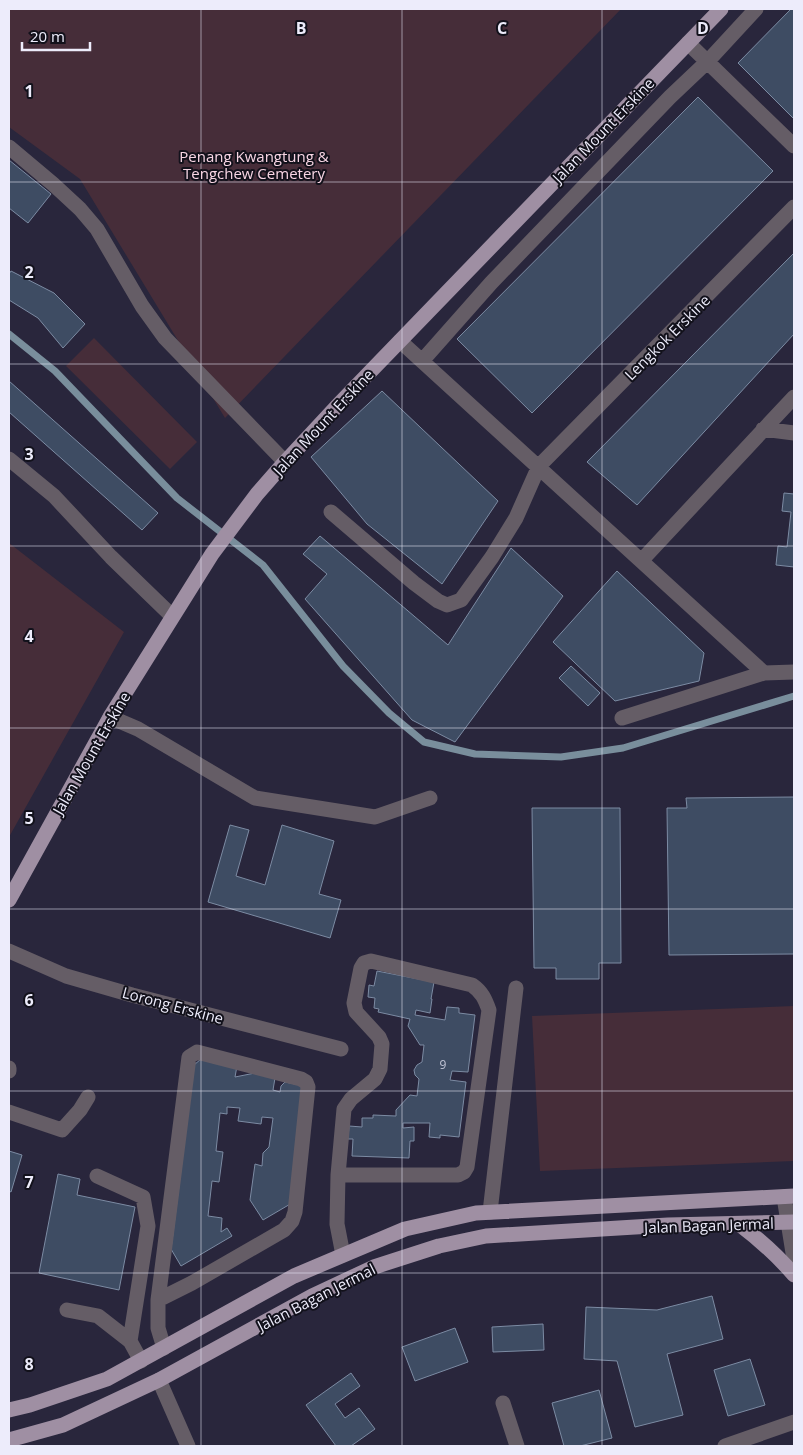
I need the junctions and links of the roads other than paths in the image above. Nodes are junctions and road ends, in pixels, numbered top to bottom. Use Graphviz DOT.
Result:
graph roads {
  1 [pos="721,9"];
  2 [pos="756,9"];
  3 [pos="688,43"];
  4 [pos="708,61"];
  5 [pos="794,146"];
  6 [pos="9,147"];
  7 [pos="794,208"];
  8 [pos="400,341"];
  9 [pos="422,361"];
  10 [pos="794,397"];
  11 [pos="763,430"];
  12 [pos="794,433"];
  13 [pos="9,459"];
  14 [pos="285,462"];
  15 [pos="539,466"];
  16 [pos="331,512"];
  17 [pos="642,560"];
  18 [pos="172,616"];
  19 [pos="794,672"];
  20 [pos="764,673"];
  21 [pos="110,718"];
  22 [pos="622,718"];
  23 [pos="430,798"];
  24 [pos="9,900"];
  25 [pos="9,951"];
  26 [pos="516,988"];
  27 [pos="341,1049"];
  28 [pos="88,1097"];
  29 [pos="9,1112"];
  30 [pos="338,1174"];
  31 [pos="97,1176"];
  32 [pos="789,1196"];
  33 [pos="490,1212"];
  34 [pos="791,1222"];
  35 [pos="739,1224"];
  36 [pos="343,1255"];
  37 [pos="794,1259"];
  38 [pos="794,1275"];
  39 [pos="158,1300"];
  40 [pos="67,1310"];
  41 [pos="130,1340"];
  42 [pos="164,1348"];
  43 [pos="141,1361"];
  44 [pos="159,1380"];
  45 [pos="504,1403"];
  46 [pos="9,1410"];
  47 [pos="794,1422"];
  48 [pos="9,1440"];
  49 [pos="188,1446"];
  50 [pos="517,1446"];
  51 [pos="725,1446"];
  1 -- 3 [label="main road, Jalan Mount Erskine"];
  2 -- 4 [label="street"];
  3 -- 4 [label="street"];
  3 -- 8 [label="main road, Jalan Mount Erskine"];
  4 -- 5 [label="street"];
  4 -- 9 [label="street"];
  6 -- 14 [label="street"];
  7 -- 15 [label="street, Lengkok Erskine"];
  8 -- 9 [label="street"];
  8 -- 14 [label="main road, Jalan Mount Erskine"];
  9 -- 15 [label="street"];
  10 -- 11 [label="street"];
  11 -- 12 [label="street"];
  11 -- 17 [label="street"];
  13 -- 18 [label="street"];
  14 -- 18 [label="main road, Jalan Mount Erskine"];
  15 -- 16 [label="street"];
  15 -- 17 [label="street"];
  17 -- 20 [label="street"];
  18 -- 21 [label="main road, Jalan Mount Erskine"];
  19 -- 20 [label="street"];
  20 -- 22 [label="street"];
  21 -- 23 [label="street"];
  21 -- 24 [label="main road, Jalan Mount Erskine"];
  25 -- 27 [label="street, Lorong Erskine"];
  26 -- 33 [label="street"];
  28 -- 29 [label="street"];
  30 -- 30 [label="street"];
  30 -- 36 [label="street"];
  31 -- 41 [label="street"];
  32 -- 33 [label="main road, Jalan Bagan Jermal"];
  32 -- 34 [label="street"];
  33 -- 36 [label="main road, Jalan Bagan Jermal"];
  34 -- 35 [label="main road, Jalan Bagan Jermal"];
  34 -- 37 [label="street"];
  35 -- 38 [label="main road"];
  35 -- 44 [label="main road, Jalan Bagan Jermal"];
  36 -- 42 [label="main road, Jalan Bagan Jermal"];
  39 -- 39 [label="street"];
  39 -- 42 [label="street"];
  40 -- 41 [label="street"];
  41 -- 43 [label="street"];
  42 -- 43 [label="main road, Jalan Bagan Jermal"];
  43 -- 46 [label="main road, Jalan Bagan Jermal"];
  44 -- 48 [label="main road, Jalan Bagan Jermal"];
  44 -- 49 [label="street"];
  45 -- 50 [label="street"];
  47 -- 51 [label="street"];
}
